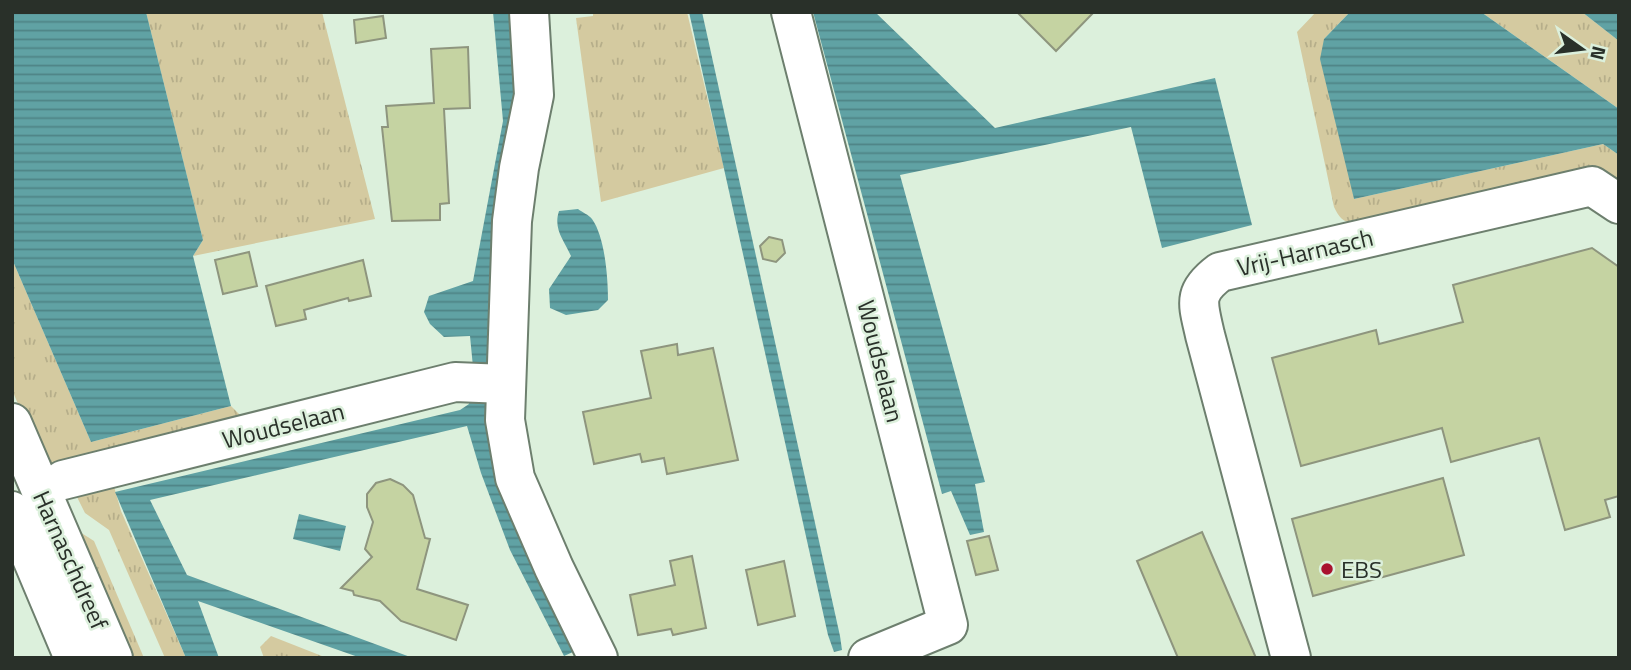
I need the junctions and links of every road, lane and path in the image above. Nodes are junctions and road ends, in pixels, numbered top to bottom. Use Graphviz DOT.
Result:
graph roads {
  1 [pos="529,12"];
  2 [pos="791,12"];
  3 [pos="1619,204"];
  4 [pos="500,384"];
  5 [pos="12,423"];
  6 [pos="63,480"];
  7 [pos="12,511"];
  8 [pos="74,658"];
  9 [pos="113,658"];
  10 [pos="598,658"];
  11 [pos="868,658"];
  12 [pos="1291,658"];
  1 -- 4 [label="street"];
  2 -- 11 [label="street, Woudselaan"];
  3 -- 12 [label="street, Vrij-Harnasch"];
  4 -- 6 [label="street, Woudselaan"];
  4 -- 10 [label="street"];
  5 -- 9 [label="street, Harnaschdreef"];
  7 -- 8 [label="street, Harnaschdreef"];
}
